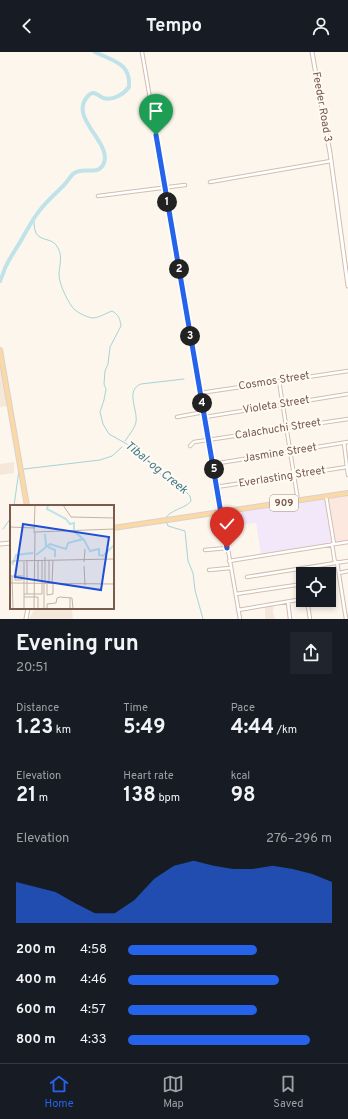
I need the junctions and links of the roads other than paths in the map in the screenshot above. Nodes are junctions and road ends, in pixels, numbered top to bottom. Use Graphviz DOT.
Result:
graph roads {
  1 [pos="142,52"];
  2 [pos="312,52"];
  3 [pos="331,161"];
  4 [pos="210,182"];
  5 [pos="185,185"];
  6 [pos="165,188"];
  7 [pos="98,196"];
  8 [pos="348,286"];
  9 [pos="0,350"];
  10 [pos="348,371"];
  11 [pos="279,381"];
  12 [pos="200,393"];
  13 [pos="348,394"];
  14 [pos="283,404"];
  15 [pos="204,412"];
  16 [pos="178,417"];
  17 [pos="205,417"];
  18 [pos="348,419"];
  19 [pos="287,428"];
  20 [pos="209,440"];
  21 [pos="348,442"];
  22 [pos="344,443"];
  23 [pos="190,446"];
  24 [pos="291,451"];
  25 [pos="213,464"];
  26 [pos="347,467"];
  27 [pos="294,475"];
  28 [pos="348,475"];
  29 [pos="216,487"];
  30 [pos="348,493"];
  31 [pos="326,496"];
  32 [pos="298,501"];
  33 [pos="27,505"];
  34 [pos="221,512"];
  35 [pos="114,528"];
  36 [pos="348,542"];
  37 [pos="10,543"];
  38 [pos="0,544"];
  39 [pos="333,544"];
  40 [pos="227,548"];
  41 [pos="205,550"];
  42 [pos="229,561"];
  43 [pos="348,561"];
  44 [pos="336,562"];
  45 [pos="312,567"];
  46 [pos="230,568"];
  47 [pos="209,570"];
  48 [pos="296,570"];
  49 [pos="348,571"];
  50 [pos="339,573"];
  51 [pos="247,577"];
  52 [pos="296,585"];
  53 [pos="236,594"];
  54 [pos="296,600"];
  55 [pos="288,602"];
  56 [pos="308,607"];
  57 [pos="28,609"];
  58 [pos="238,610"];
  59 [pos="26,619"];
  60 [pos="240,619"];
  61 [pos="290,619"];
  62 [pos="310,619"];
  63 [pos="346,619"];
  1 -- 6 [label="street"];
  2 -- 3 [label="street, Feeder Road 3"];
  3 -- 4 [label="street"];
  3 -- 8 [label="street, Feeder Road 3"];
  5 -- 6 [label="street"];
  6 -- 7 [label="street"];
  6 -- 12 [label="street"];
  9 -- 33 [label="main road"];
  10 -- 11 [label="street, Cosmos Street"];
  11 -- 12 [label="street, Cosmos Street"];
  11 -- 14 [label="street"];
  12 -- 15 [label="street"];
  13 -- 14 [label="street, Violeta Street"];
  14 -- 17 [label="street, Violeta Street"];
  14 -- 19 [label="street"];
  15 -- 16 [label="street"];
  15 -- 17 [label="street"];
  17 -- 20 [label="street"];
  18 -- 19 [label="street, Calachuchi Street"];
  19 -- 20 [label="street, Calachuchi Street"];
  19 -- 24 [label="street"];
  20 -- 23 [label="street, Calachuchi Street"];
  20 -- 25 [label="street"];
  21 -- 22 [label="street, Jasmine Street"];
  22 -- 24 [label="street, Jasmine Street"];
  22 -- 26 [label="street"];
  24 -- 25 [label="street, Jasmine Street"];
  24 -- 27 [label="street"];
  25 -- 29 [label="street"];
  26 -- 27 [label="street, Everlasting Street"];
  26 -- 28 [label="street"];
  27 -- 29 [label="street, Everlasting Street"];
  27 -- 32 [label="street"];
  29 -- 34 [label="street"];
  30 -- 31 [label="main road, 909"];
  31 -- 32 [label="main road, 909"];
  31 -- 39 [label="street"];
  32 -- 34 [label="main road, 909"];
  34 -- 35 [label="main road, 909"];
  34 -- 40 [label="street"];
  36 -- 39 [label="street"];
  37 -- 38 [label="street"];
  39 -- 42 [label="street"];
  39 -- 44 [label="street"];
  40 -- 41 [label="street"];
  40 -- 42 [label="street"];
  42 -- 46 [label="street"];
  43 -- 44 [label="street"];
  44 -- 45 [label="street"];
  44 -- 50 [label="street"];
  46 -- 47 [label="street"];
  46 -- 53 [label="street"];
  48 -- 51 [label="street"];
  49 -- 50 [label="street"];
  50 -- 63 [label="street"];
  52 -- 53 [label="street"];
  53 -- 58 [label="street"];
  54 -- 55 [label="street"];
  55 -- 58 [label="street"];
  55 -- 61 [label="street"];
  56 -- 62 [label="street"];
  57 -- 59 [label="street"];
  58 -- 60 [label="street"];
}
